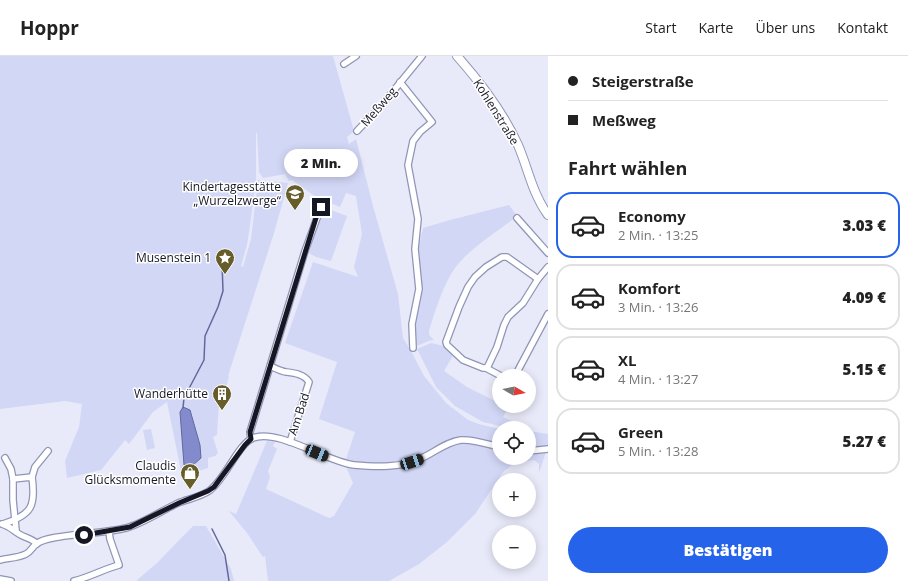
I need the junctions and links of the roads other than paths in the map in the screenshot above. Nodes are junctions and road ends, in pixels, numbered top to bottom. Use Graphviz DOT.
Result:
graph roads {
  1 [pos="356,56"];
  2 [pos="422,56"];
  3 [pos="457,56"];
  4 [pos="344,64"];
  5 [pos="400,82"];
  6 [pos="357,131"];
  7 [pos="321,207"];
  8 [pos="548,215"];
  9 [pos="517,218"];
  10 [pos="548,253"];
  11 [pos="547,269"];
  12 [pos="538,279"];
  13 [pos="548,314"];
  14 [pos="413,348"];
  15 [pos="270,366"];
  16 [pos="486,368"];
  17 [pos="519,369"];
  18 [pos="492,371"];
  19 [pos="251,439"];
  20 [pos="290,442"];
  21 [pos="492,445"];
  22 [pos="548,448"];
  23 [pos="536,450"];
  24 [pos="48,451"];
  25 [pos="5,458"];
  26 [pos="32,477"];
  27 [pos="13,479"];
  28 [pos="15,520"];
  29 [pos="2,524"];
  30 [pos="16,530"];
  31 [pos="109,531"];
  32 [pos="37,544"];
  33 [pos="0,560"];
  34 [pos="0,579"];
  35 [pos="11,581"];
  36 [pos="74,581"];
  1 -- 4 [label="street"];
  2 -- 5 [label="street, Meßweg"];
  3 -- 8 [label="street, Kohlenstraße"];
  5 -- 6 [label="street, Meßweg"];
  5 -- 14 [label="street, Meßweg"];
  7 -- 15 [label="street"];
  9 -- 10 [label="street"];
  11 -- 12 [label="street"];
  12 -- 16 [label="street"];
  12 -- 16 [label="street"];
  13 -- 17 [label="street"];
  15 -- 19 [label="street"];
  15 -- 20 [label="street, Am Bad"];
  16 -- 18 [label="street"];
  19 -- 20 [label="street"];
  19 -- 31 [label="street"];
  20 -- 21 [label="street"];
  22 -- 23 [label="street"];
  24 -- 26 [label="street"];
  25 -- 27 [label="street"];
  26 -- 27 [label="street"];
  26 -- 28 [label="street"];
  27 -- 28 [label="street"];
  28 -- 29 [label="street"];
  28 -- 30 [label="street"];
  29 -- 30 [label="street"];
  30 -- 32 [label="street"];
  31 -- 32 [label="street"];
  31 -- 36 [label="street"];
  32 -- 33 [label="street"];
  34 -- 35 [label="street"];
}
